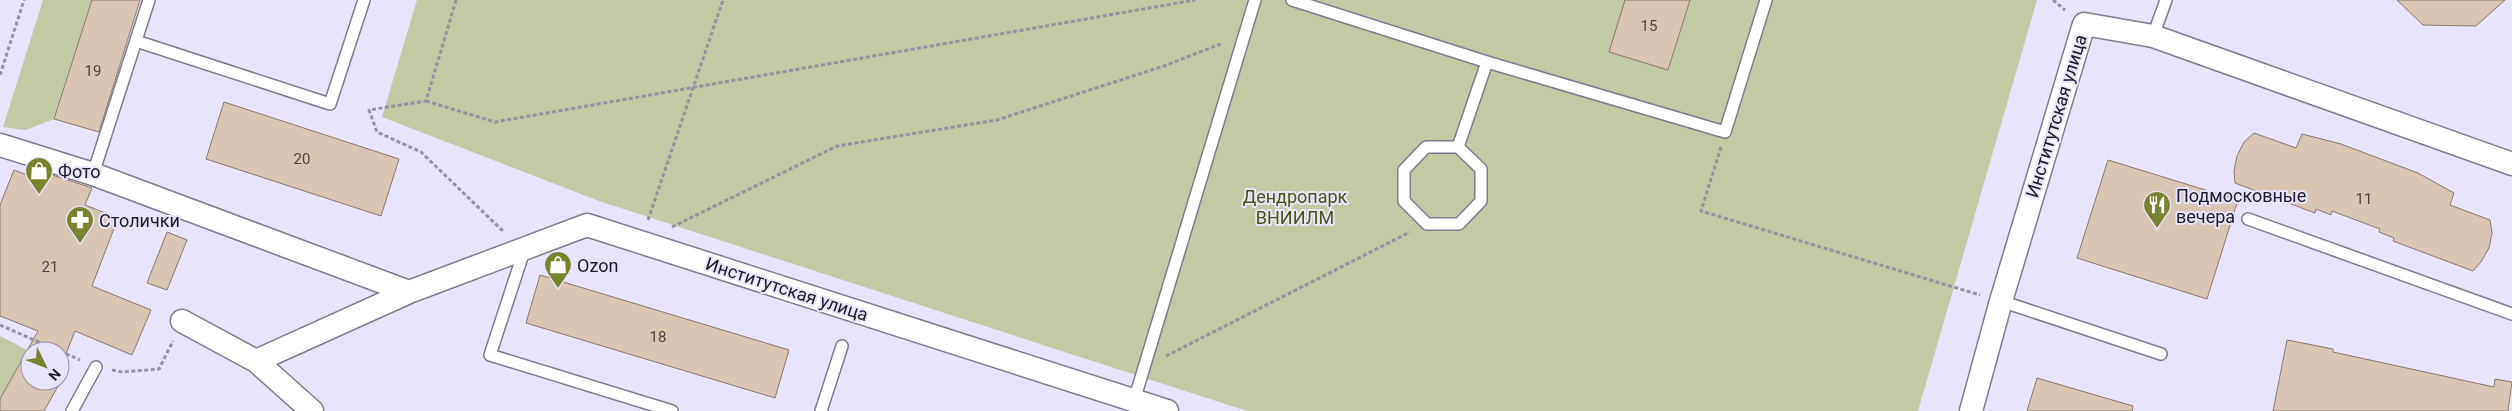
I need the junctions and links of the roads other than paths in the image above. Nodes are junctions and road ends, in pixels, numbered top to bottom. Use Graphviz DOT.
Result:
graph roads {
  1 [pos="149,0"];
  2 [pos="364,0"];
  3 [pos="1255,0"];
  4 [pos="1292,0"];
  5 [pos="1766,0"];
  6 [pos="2166,0"];
  7 [pos="2153,36"];
  8 [pos="136,41"];
  9 [pos="1487,62"];
  10 [pos="0,145"];
  11 [pos="1458,147"];
  12 [pos="2512,164"];
  13 [pos="93,174"];
  14 [pos="2248,220"];
  15 [pos="524,251"];
  16 [pos="409,292"];
  17 [pos="2001,301"];
  18 [pos="2512,314"];
  19 [pos="182,321"];
  20 [pos="842,346"];
  21 [pos="2161,354"];
  22 [pos="256,361"];
  23 [pos="96,367"];
  24 [pos="1133,405"];
  25 [pos="300,408"];
  26 [pos="72,411"];
  27 [pos="672,411"];
  28 [pos="821,411"];
  29 [pos="1167,411"];
  30 [pos="1972,411"];
  1 -- 8 [label="lane"];
  2 -- 8 [label="lane"];
  3 -- 24 [label="lane"];
  4 -- 9 [label="lane"];
  5 -- 9 [label="lane"];
  6 -- 7 [label="lane"];
  7 -- 12 [label="street, Институтская улица"];
  7 -- 17 [label="street, Институтская улица"];
  8 -- 13 [label="lane"];
  9 -- 11 [label="lane"];
  10 -- 13 [label="street"];
  11 -- 11 [label="lane"];
  13 -- 16 [label="street"];
  14 -- 18 [label="lane"];
  15 -- 16 [label="street, Институтская улица"];
  15 -- 24 [label="street, Институтская улица"];
  15 -- 27 [label="lane"];
  16 -- 22 [label="street, Институтская улица"];
  17 -- 21 [label="lane"];
  17 -- 30 [label="street, Институтская улица"];
  19 -- 22 [label="street"];
  20 -- 28 [label="lane"];
  22 -- 25 [label="street"];
  23 -- 26 [label="lane"];
  24 -- 29 [label="street, Институтская улица"];
}
